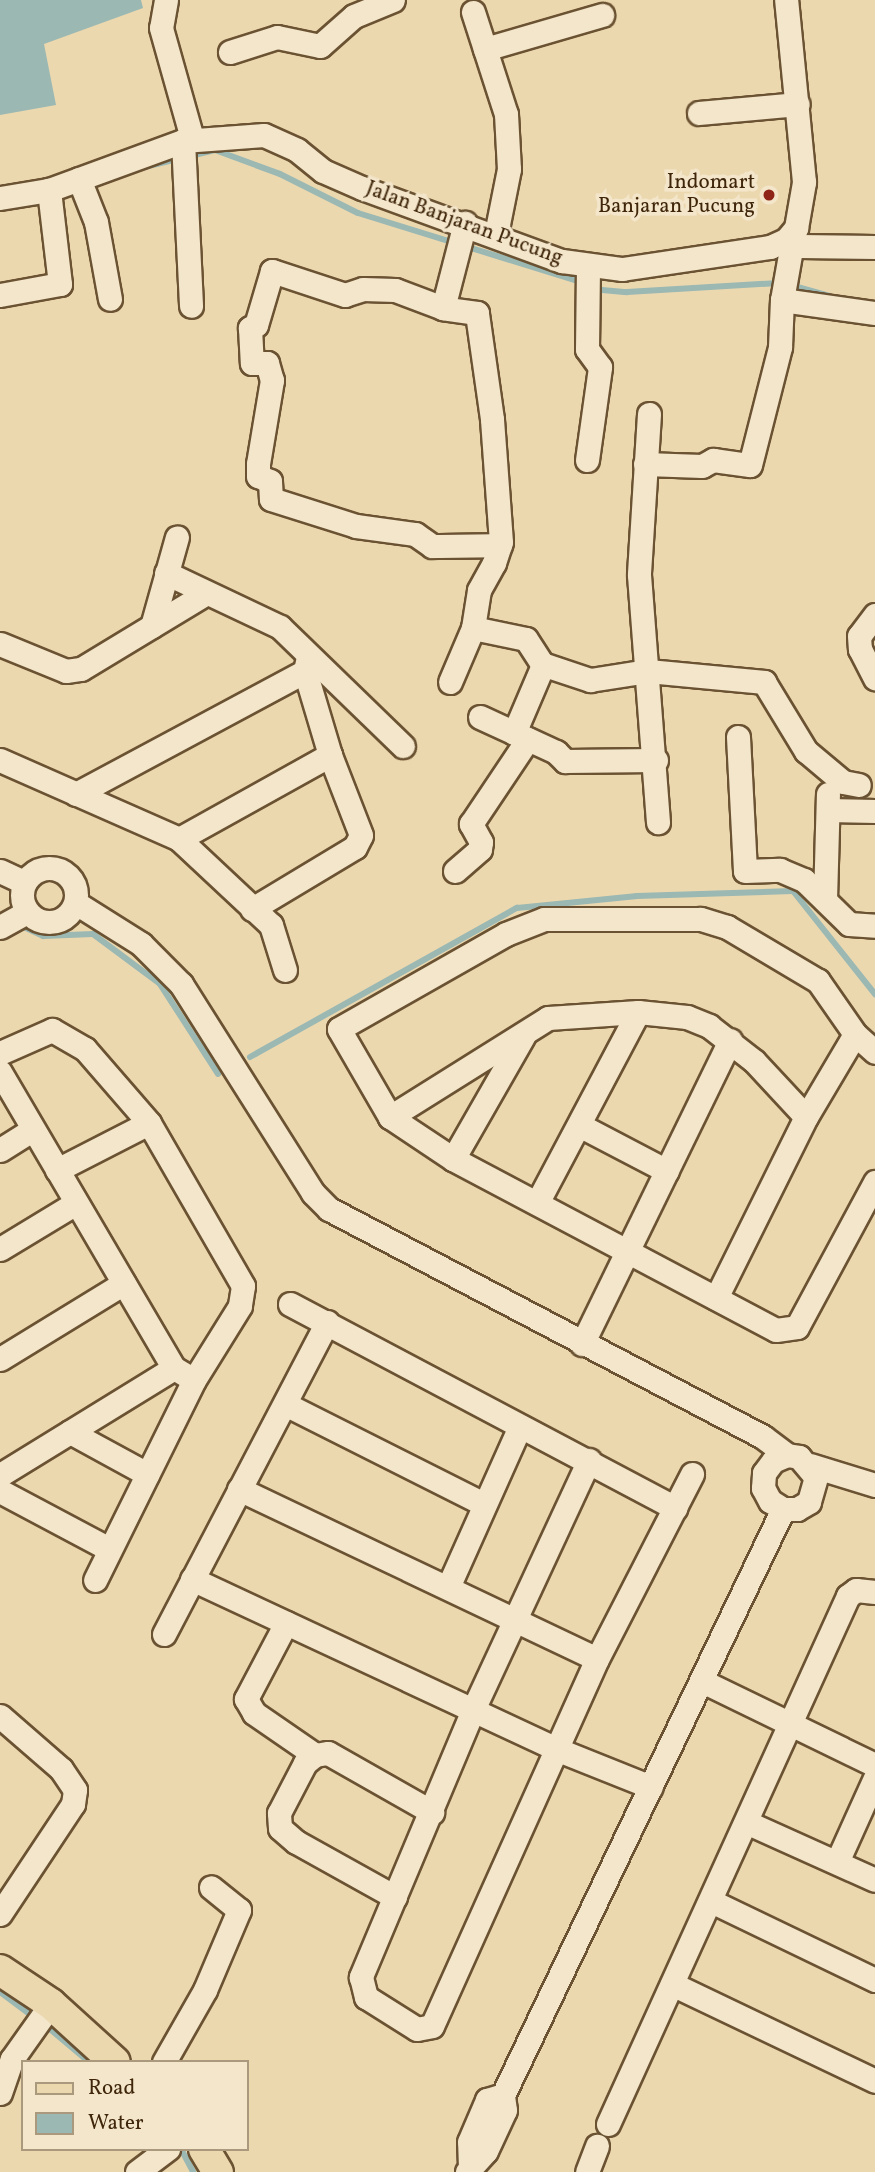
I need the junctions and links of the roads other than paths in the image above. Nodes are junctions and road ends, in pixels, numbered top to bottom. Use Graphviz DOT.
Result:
graph roads {
  1 [pos="166,0"];
  2 [pos="393,0"];
  3 [pos="786,0"];
  4 [pos="473,12"];
  5 [pos="602,15"];
  6 [pos="485,49"];
  7 [pos="230,51"];
  8 [pos="797,104"];
  9 [pos="699,113"];
  10 [pos="186,149"];
  11 [pos="82,185"];
  12 [pos="0,198"];
  13 [pos="50,198"];
  14 [pos="465,223"];
  15 [pos="496,234"];
  16 [pos="789,242"];
  17 [pos="875,247"];
  18 [pos="587,281"];
  19 [pos="784,290"];
  20 [pos="0,295"];
  21 [pos="110,299"];
  22 [pos="191,306"];
  23 [pos="443,308"];
  24 [pos="875,313"];
  25 [pos="649,414"];
  26 [pos="587,460"];
  27 [pos="645,464"];
  28 [pos="177,537"];
  29 [pos="500,545"];
  30 [pos="166,573"];
  31 [pos="205,594"];
  32 [pos="875,615"];
  33 [pos="152,626"];
  34 [pos="473,628"];
  35 [pos="0,644"];
  36 [pos="307,664"];
  37 [pos="543,665"];
  38 [pos="648,671"];
  39 [pos="875,678"];
  40 [pos="450,682"];
  41 [pos="480,717"];
  42 [pos="521,736"];
  43 [pos="738,737"];
  44 [pos="403,746"];
  45 [pos="330,755"];
  46 [pos="0,760"];
  47 [pos="656,760"];
  48 [pos="859,785"];
  49 [pos="76,794"];
  50 [pos="875,811"];
  51 [pos="658,822"];
  52 [pos="179,839"];
  53 [pos="0,871"];
  54 [pos="454,871"];
  55 [pos="24,882"];
  56 [pos="825,901"];
  57 [pos="76,903"];
  58 [pos="252,909"];
  59 [pos="27,912"];
  60 [pos="875,926"];
  61 [pos="0,927"];
  62 [pos="285,970"];
  63 [pos="638,1012"];
  64 [pos="855,1034"];
  65 [pos="524,1035"];
  66 [pos="730,1040"];
  67 [pos="875,1052"];
  68 [pos="0,1053"];
  69 [pos="0,1072"];
  70 [pos="806,1116"];
  71 [pos="390,1117"];
  72 [pos="149,1123"];
  73 [pos="579,1125"];
  74 [pos="32,1130"];
  75 [pos="0,1150"];
  76 [pos="453,1159"];
  77 [pos="57,1170"];
  78 [pos="667,1171"];
  79 [pos="875,1182"];
  80 [pos="76,1203"];
  81 [pos="537,1203"];
  82 [pos="0,1249"];
  83 [pos="629,1252"];
  84 [pos="124,1283"];
  85 [pos="716,1298"];
  86 [pos="290,1304"];
  87 [pos="327,1322"];
  88 [pos="582,1344"];
  89 [pos="0,1359"];
  90 [pos="174,1368"];
  91 [pos="194,1380"];
  92 [pos="285,1404"];
  93 [pos="520,1426"];
  94 [pos="70,1432"];
  95 [pos="787,1455"];
  96 [pos="589,1461"];
  97 [pos="810,1465"];
  98 [pos="147,1474"];
  99 [pos="692,1474"];
  100 [pos="0,1475"];
  101 [pos="875,1485"];
  102 [pos="239,1489"];
  103 [pos="0,1491"];
  104 [pos="484,1504"];
  105 [pos="676,1508"];
  106 [pos="783,1509"];
  107 [pos="109,1549"];
  108 [pos="95,1580"];
  109 [pos="192,1580"];
  110 [pos="449,1586"];
  111 [pos="875,1592"];
  112 [pos="515,1620"];
  113 [pos="286,1623"];
  114 [pos="164,1634"];
  115 [pos="597,1659"];
  116 [pos="702,1681"];
  117 [pos="473,1710"];
  118 [pos="0,1716"];
  119 [pos="787,1726"];
  120 [pos="556,1749"];
  121 [pos="315,1755"];
  122 [pos="875,1765"];
  123 [pos="875,1778"];
  124 [pos="651,1787"];
  125 [pos="432,1812"];
  126 [pos="746,1822"];
  127 [pos="837,1862"];
  128 [pos="875,1880"];
  129 [pos="211,1887"];
  130 [pos="395,1897"];
  131 [pos="713,1902"];
  132 [pos="0,1914"];
  133 [pos="0,1970"];
  134 [pos="875,1980"];
  135 [pos="672,1984"];
  136 [pos="48,2007"];
  137 [pos="113,2060"];
  138 [pos="165,2060"];
  139 [pos="875,2081"];
  140 [pos="0,2093"];
  141 [pos="608,2124"];
  142 [pos="597,2146"];
  143 [pos="165,2151"];
  144 [pos="205,2151"];
  145 [pos="469,2169"];
  146 [pos="137,2172"];
  147 [pos="218,2172"];
  148 [pos="587,2172"];
  1 -- 10 [label="street"];
  2 -- 7 [label="street"];
  3 -- 8 [label="street"];
  4 -- 6 [label="street"];
  5 -- 6 [label="street"];
  6 -- 15 [label="street"];
  8 -- 9 [label="street"];
  8 -- 16 [label="street"];
  10 -- 11 [label="street, Jalan Banjaran Pucung"];
  10 -- 14 [label="street, Jalan Banjaran Pucung"];
  10 -- 22 [label="street"];
  11 -- 13 [label="street, Jalan Banjaran Pucung"];
  11 -- 21 [label="street"];
  12 -- 13 [label="street, Jalan Banjaran Pucung"];
  13 -- 20 [label="street"];
  14 -- 15 [label="street, Jalan Banjaran Pucung"];
  14 -- 23 [label="street"];
  15 -- 18 [label="street, Jalan Banjaran Pucung"];
  16 -- 17 [label="street, Jalan Banjaran Pucung"];
  16 -- 18 [label="street, Jalan Banjaran Pucung"];
  16 -- 19 [label="street"];
  18 -- 26 [label="street"];
  19 -- 24 [label="street"];
  19 -- 27 [label="street"];
  23 -- 29 [label="street"];
  23 -- 29 [label="street"];
  25 -- 27 [label="street"];
  27 -- 38 [label="street"];
  28 -- 30 [label="street"];
  29 -- 34 [label="street"];
  30 -- 31 [label="street"];
  30 -- 33 [label="street"];
  31 -- 33 [label="street"];
  31 -- 36 [label="street"];
  32 -- 39 [label="street"];
  33 -- 35 [label="street"];
  34 -- 37 [label="street"];
  34 -- 40 [label="street"];
  36 -- 44 [label="street"];
  36 -- 45 [label="street"];
  36 -- 49 [label="street"];
  37 -- 38 [label="street"];
  37 -- 42 [label="street"];
  38 -- 47 [label="street"];
  38 -- 48 [label="street"];
  41 -- 42 [label="street"];
  42 -- 47 [label="street"];
  42 -- 54 [label="street"];
  43 -- 56 [label="street"];
  45 -- 52 [label="street"];
  45 -- 58 [label="street"];
  46 -- 49 [label="street"];
  47 -- 51 [label="street"];
  49 -- 52 [label="street"];
  50 -- 56 [label="street"];
  52 -- 58 [label="street"];
  53 -- 55 [label="street"];
  55 -- 57 [label="street"];
  55 -- 59 [label="street"];
  56 -- 60 [label="street"];
  57 -- 59 [label="street"];
  57 -- 88 [label="street"];
  58 -- 62 [label="street"];
  59 -- 61 [label="street"];
  63 -- 65 [label="street"];
  63 -- 66 [label="street"];
  63 -- 73 [label="street"];
  64 -- 67 [label="street"];
  64 -- 70 [label="street"];
  64 -- 71 [label="street"];
  65 -- 71 [label="street"];
  65 -- 76 [label="street"];
  66 -- 70 [label="street"];
  66 -- 78 [label="street"];
  68 -- 72 [label="street"];
  69 -- 74 [label="street"];
  70 -- 85 [label="street"];
  71 -- 76 [label="street"];
  72 -- 77 [label="street"];
  72 -- 91 [label="street"];
  73 -- 78 [label="street"];
  73 -- 81 [label="street"];
  74 -- 75 [label="street"];
  74 -- 77 [label="street"];
  76 -- 81 [label="street"];
  77 -- 80 [label="street"];
  78 -- 83 [label="street"];
  79 -- 85 [label="street"];
  80 -- 82 [label="street"];
  80 -- 84 [label="street"];
  81 -- 83 [label="street"];
  83 -- 85 [label="street"];
  83 -- 88 [label="street"];
  84 -- 89 [label="street"];
  84 -- 90 [label="street"];
  86 -- 87 [label="street"];
  87 -- 92 [label="street"];
  87 -- 93 [label="street"];
  88 -- 95 [label="street"];
  90 -- 91 [label="street"];
  90 -- 94 [label="street"];
  91 -- 98 [label="street"];
  92 -- 102 [label="street"];
  92 -- 104 [label="street"];
  93 -- 96 [label="street"];
  93 -- 104 [label="street"];
  94 -- 98 [label="street"];
  94 -- 100 [label="street"];
  95 -- 97 [label="street"];
  95 -- 106 [label="street"];
  96 -- 105 [label="street"];
  96 -- 112 [label="street"];
  97 -- 101 [label="street"];
  97 -- 106 [label="street"];
  98 -- 107 [label="street"];
  99 -- 105 [label="street"];
  102 -- 109 [label="street"];
  102 -- 110 [label="street"];
  103 -- 107 [label="street"];
  104 -- 110 [label="street"];
  105 -- 115 [label="street"];
  106 -- 116 [label="street"];
  107 -- 108 [label="street"];
  109 -- 113 [label="street"];
  109 -- 114 [label="street"];
  110 -- 112 [label="street"];
  111 -- 119 [label="street"];
  112 -- 115 [label="street"];
  112 -- 117 [label="street"];
  113 -- 117 [label="street"];
  113 -- 121 [label="street"];
  115 -- 120 [label="street"];
  116 -- 119 [label="street"];
  116 -- 124 [label="street"];
  117 -- 120 [label="street"];
  117 -- 125 [label="street"];
  118 -- 132 [label="street"];
  119 -- 122 [label="street"];
  119 -- 126 [label="street"];
  120 -- 124 [label="street"];
  120 -- 130 [label="street"];
  121 -- 125 [label="street"];
  121 -- 130 [label="street"];
  123 -- 127 [label="street"];
  124 -- 145 [label="street"];
  125 -- 130 [label="street"];
  126 -- 127 [label="street"];
  126 -- 131 [label="street"];
  127 -- 128 [label="street"];
  129 -- 138 [label="street"];
  131 -- 134 [label="street"];
  131 -- 135 [label="street"];
  133 -- 136 [label="main road"];
  135 -- 139 [label="street"];
  135 -- 141 [label="street"];
  136 -- 137 [label="main road"];
  136 -- 140 [label="street"];
  142 -- 148 [label="street"];
  143 -- 146 [label="street"];
  144 -- 147 [label="main road"];
}
